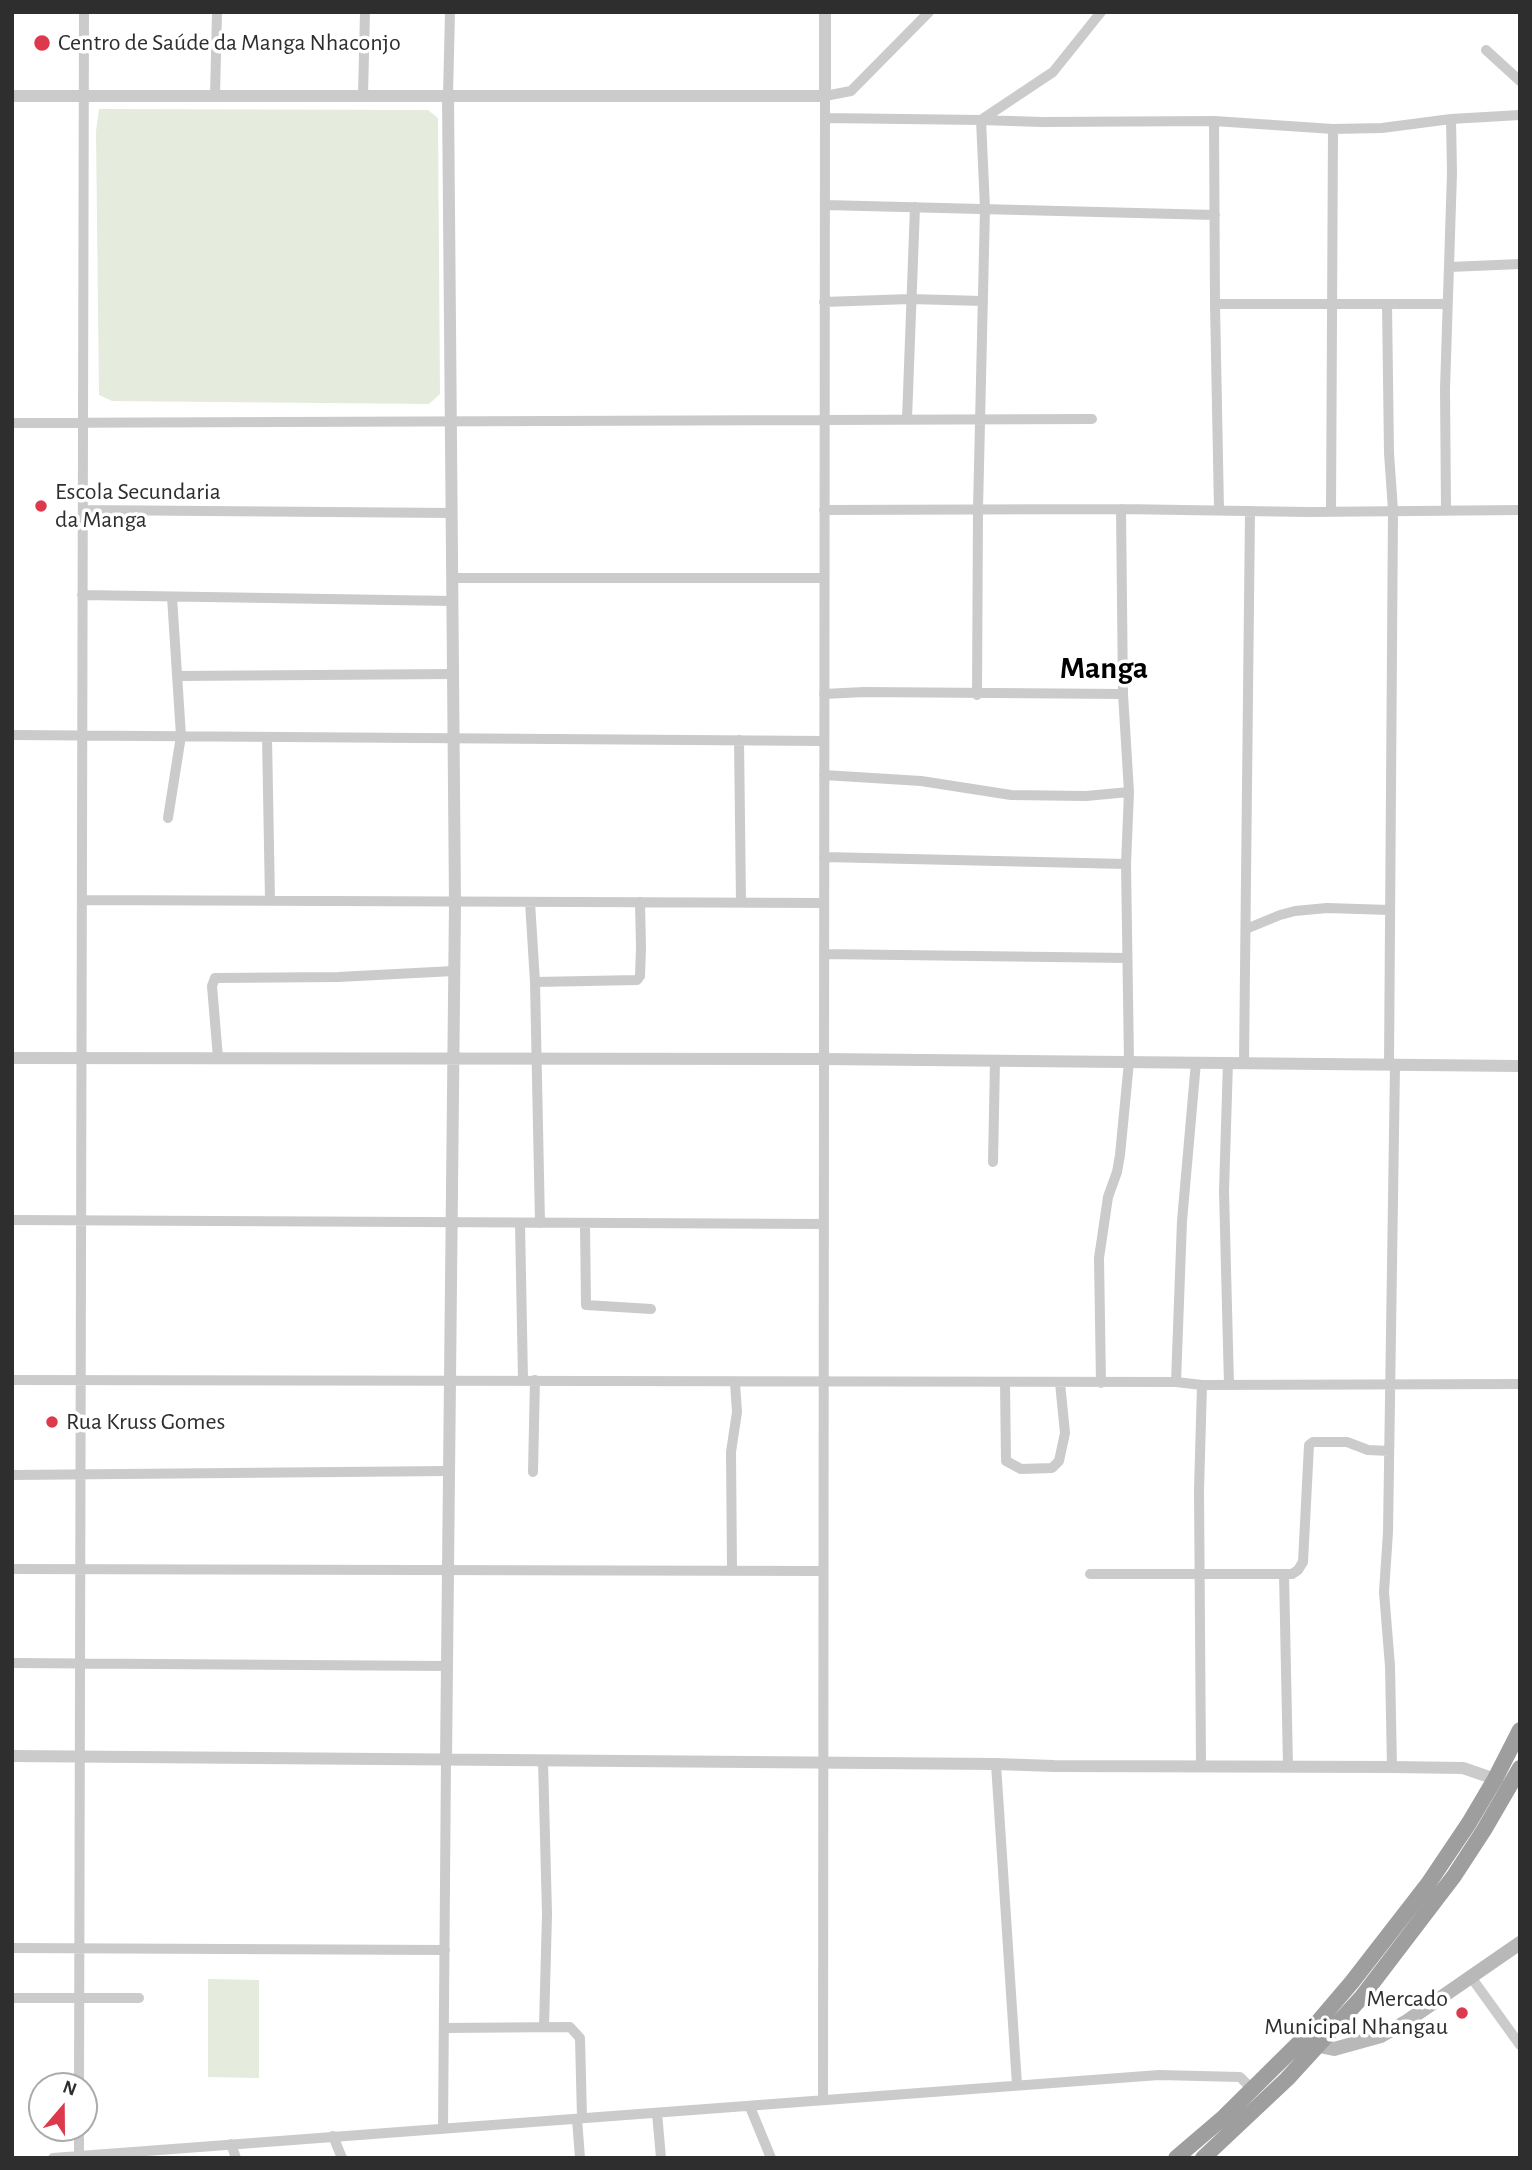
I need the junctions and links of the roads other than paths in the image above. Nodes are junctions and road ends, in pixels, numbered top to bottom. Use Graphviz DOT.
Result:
graph roads {
  1 [pos="84,12"];
  2 [pos="217,12"];
  3 [pos="365,12"];
  4 [pos="450,12"];
  5 [pos="825,12"];
  6 [pos="929,12"];
  7 [pos="1101,12"];
  8 [pos="1486,50"];
  9 [pos="1520,81"];
  10 [pos="12,96"];
  11 [pos="84,96"];
  12 [pos="215,96"];
  13 [pos="363,96"];
  14 [pos="448,96"];
  15 [pos="825,96"];
  16 [pos="1520,115"];
  17 [pos="825,118"];
  18 [pos="1451,119"];
  19 [pos="981,120"];
  20 [pos="1214,121"];
  21 [pos="1333,129"];
  22 [pos="825,205"];
  23 [pos="915,207"];
  24 [pos="985,208"];
  25 [pos="1214,215"];
  26 [pos="1520,264"];
  27 [pos="1450,267"];
  28 [pos="910,299"];
  29 [pos="983,301"];
  30 [pos="824,302"];
  31 [pos="1215,304"];
  32 [pos="1331,304"];
  33 [pos="1387,304"];
  34 [pos="1447,304"];
  35 [pos="451,419"];
  36 [pos="907,419"];
  37 [pos="981,419"];
  38 [pos="1092,419"];
  39 [pos="824,420"];
  40 [pos="12,423"];
  41 [pos="82,424"];
  42 [pos="978,509"];
  43 [pos="1121,509"];
  44 [pos="1446,509"];
  45 [pos="83,510"];
  46 [pos="824,510"];
  47 [pos="1219,510"];
  48 [pos="1393,510"];
  49 [pos="1520,510"];
  50 [pos="1250,511"];
  51 [pos="1331,511"];
  52 [pos="452,513"];
  53 [pos="452,578"];
  54 [pos="824,578"];
  55 [pos="82,596"];
  56 [pos="172,597"];
  57 [pos="452,601"];
  58 [pos="453,674"];
  59 [pos="177,676"];
  60 [pos="824,694"];
  61 [pos="1123,694"];
  62 [pos="977,695"];
  63 [pos="12,735"];
  64 [pos="82,735"];
  65 [pos="180,736"];
  66 [pos="267,737"];
  67 [pos="453,738"];
  68 [pos="738,740"];
  69 [pos="824,741"];
  70 [pos="824,775"];
  71 [pos="1129,792"];
  72 [pos="168,818"];
  73 [pos="824,858"];
  74 [pos="1126,864"];
  75 [pos="82,900"];
  76 [pos="270,901"];
  77 [pos="530,902"];
  78 [pos="640,902"];
  79 [pos="741,902"];
  80 [pos="455,903"];
  81 [pos="824,903"];
  82 [pos="1390,910"];
  83 [pos="1246,929"];
  84 [pos="824,954"];
  85 [pos="1127,958"];
  86 [pos="454,971"];
  87 [pos="535,982"];
  88 [pos="12,1058"];
  89 [pos="81,1058"];
  90 [pos="218,1058"];
  91 [pos="453,1059"];
  92 [pos="537,1059"];
  93 [pos="824,1059"];
  94 [pos="995,1061"];
  95 [pos="1129,1062"];
  96 [pos="1196,1062"];
  97 [pos="1228,1062"];
  98 [pos="1244,1062"];
  99 [pos="1392,1065"];
  100 [pos="1520,1066"];
  101 [pos="993,1162"];
  102 [pos="12,1220"];
  103 [pos="81,1220"];
  104 [pos="452,1222"];
  105 [pos="520,1223"];
  106 [pos="540,1223"];
  107 [pos="585,1224"];
  108 [pos="824,1224"];
  109 [pos="651,1309"];
  110 [pos="12,1380"];
  111 [pos="523,1380"];
  112 [pos="535,1380"];
  113 [pos="80,1381"];
  114 [pos="824,1381"];
  115 [pos="450,1382"];
  116 [pos="1005,1382"];
  117 [pos="1176,1382"];
  118 [pos="735,1383"];
  119 [pos="1060,1383"];
  120 [pos="1101,1383"];
  121 [pos="1520,1384"];
  122 [pos="1202,1385"];
  123 [pos="1228,1385"];
  124 [pos="1391,1385"];
  125 [pos="1390,1451"];
  126 [pos="449,1471"];
  127 [pos="533,1472"];
  128 [pos="80,1474"];
  129 [pos="12,1475"];
  130 [pos="12,1569"];
  131 [pos="80,1569"];
  132 [pos="448,1570"];
  133 [pos="732,1570"];
  134 [pos="823,1571"];
  135 [pos="1200,1573"];
  136 [pos="1090,1574"];
  137 [pos="1284,1574"];
  138 [pos="12,1663"];
  139 [pos="80,1664"];
  140 [pos="447,1665"];
  141 [pos="1520,1730"];
  142 [pos="12,1756"];
  143 [pos="80,1757"];
  144 [pos="446,1760"];
  145 [pos="543,1761"];
  146 [pos="823,1762"];
  147 [pos="996,1764"];
  148 [pos="1201,1765"];
  149 [pos="1288,1766"];
  150 [pos="1392,1767"];
  151 [pos="1520,1768"];
  152 [pos="1495,1779"];
  153 [pos="1520,1942"];
  154 [pos="12,1948"];
  155 [pos="80,1948"];
  156 [pos="445,1950"];
  157 [pos="1471,1976"];
  158 [pos="80,1997"];
  159 [pos="12,1998"];
  160 [pos="139,1998"];
  161 [pos="444,2028"];
  162 [pos="544,2028"];
  163 [pos="1520,2045"];
  164 [pos="1319,2046"];
  165 [pos="79,2072"];
  166 [pos="1017,2085"];
  167 [pos="1252,2089"];
  168 [pos="823,2100"];
  169 [pos="750,2107"];
  170 [pos="657,2113"];
  171 [pos="579,2118"];
  172 [pos="443,2129"];
  173 [pos="333,2136"];
  174 [pos="231,2144"];
  175 [pos="79,2157"];
  176 [pos="53,2158"];
  177 [pos="236,2158"];
  178 [pos="342,2158"];
  179 [pos="580,2158"];
  180 [pos="661,2158"];
  181 [pos="771,2158"];
  182 [pos="1176,2158"];
  183 [pos="1203,2158"];
  1 -- 11 [label="street"];
  2 -- 12 [label="street"];
  3 -- 13 [label="street"];
  4 -- 14 [label="street"];
  5 -- 15 [label="street"];
  6 -- 15 [label="street"];
  7 -- 19 [label="street"];
  8 -- 9 [label="street"];
  10 -- 11 [label="street"];
  11 -- 12 [label="street"];
  11 -- 41 [label="street"];
  12 -- 13 [label="street"];
  13 -- 14 [label="street"];
  14 -- 15 [label="street"];
  14 -- 35 [label="street"];
  15 -- 17 [label="street"];
  16 -- 18 [label="street"];
  17 -- 19 [label="street"];
  17 -- 22 [label="street"];
  18 -- 21 [label="street"];
  18 -- 27 [label="street"];
  19 -- 20 [label="street"];
  19 -- 24 [label="street"];
  20 -- 21 [label="street"];
  20 -- 25 [label="street"];
  21 -- 32 [label="street"];
  22 -- 23 [label="street"];
  22 -- 30 [label="street"];
  23 -- 24 [label="street"];
  23 -- 28 [label="street"];
  24 -- 25 [label="street"];
  24 -- 29 [label="street"];
  25 -- 31 [label="street"];
  26 -- 27 [label="street"];
  27 -- 34 [label="street"];
  28 -- 29 [label="street"];
  28 -- 30 [label="street"];
  28 -- 36 [label="street"];
  29 -- 37 [label="street"];
  30 -- 39 [label="street"];
  31 -- 32 [label="street"];
  31 -- 47 [label="street"];
  32 -- 33 [label="street"];
  32 -- 51 [label="street"];
  33 -- 34 [label="street"];
  33 -- 48 [label="street"];
  34 -- 44 [label="street"];
  35 -- 39 [label="street"];
  35 -- 41 [label="street"];
  35 -- 52 [label="street"];
  36 -- 37 [label="street"];
  36 -- 39 [label="street"];
  37 -- 38 [label="street"];
  37 -- 42 [label="street"];
  39 -- 46 [label="street"];
  40 -- 41 [label="street"];
  41 -- 45 [label="street"];
  42 -- 43 [label="street"];
  42 -- 46 [label="street"];
  42 -- 62 [label="street"];
  43 -- 47 [label="street"];
  43 -- 61 [label="street"];
  44 -- 48 [label="street"];
  44 -- 49 [label="street"];
  45 -- 52 [label="street"];
  45 -- 55 [label="street"];
  46 -- 54 [label="street"];
  47 -- 50 [label="street"];
  48 -- 51 [label="street"];
  48 -- 82 [label="street"];
  50 -- 51 [label="street"];
  50 -- 83 [label="street"];
  52 -- 53 [label="street"];
  53 -- 54 [label="street"];
  53 -- 57 [label="street"];
  54 -- 60 [label="street"];
  55 -- 56 [label="street"];
  55 -- 64 [label="street"];
  56 -- 57 [label="street"];
  56 -- 59 [label="street"];
  57 -- 58 [label="street"];
  58 -- 59 [label="street"];
  58 -- 67 [label="street"];
  59 -- 65 [label="street"];
  60 -- 62 [label="street"];
  60 -- 69 [label="street"];
  61 -- 62 [label="street"];
  61 -- 71 [label="street"];
  63 -- 64 [label="street"];
  64 -- 65 [label="street"];
  64 -- 75 [label="street"];
  65 -- 66 [label="street"];
  65 -- 72 [label="street"];
  66 -- 67 [label="street"];
  66 -- 76 [label="street"];
  67 -- 68 [label="street"];
  67 -- 80 [label="street"];
  68 -- 69 [label="street"];
  68 -- 79 [label="street"];
  69 -- 70 [label="street"];
  70 -- 71 [label="street"];
  70 -- 73 [label="street"];
  71 -- 74 [label="street"];
  73 -- 74 [label="street"];
  73 -- 81 [label="street"];
  74 -- 85 [label="street"];
  75 -- 76 [label="street"];
  75 -- 89 [label="street"];
  76 -- 80 [label="street"];
  77 -- 78 [label="street"];
  77 -- 80 [label="street"];
  77 -- 87 [label="street"];
  78 -- 79 [label="street"];
  78 -- 87 [label="street"];
  79 -- 81 [label="street"];
  80 -- 86 [label="street"];
  81 -- 84 [label="street"];
  82 -- 83 [label="street"];
  82 -- 99 [label="street"];
  83 -- 98 [label="street"];
  84 -- 85 [label="street"];
  84 -- 93 [label="street"];
  85 -- 95 [label="street"];
  86 -- 90 [label="street"];
  86 -- 91 [label="street"];
  87 -- 92 [label="street"];
  88 -- 89 [label="street"];
  89 -- 90 [label="street"];
  89 -- 103 [label="street"];
  90 -- 91 [label="street"];
  91 -- 92 [label="street"];
  91 -- 104 [label="street"];
  92 -- 93 [label="street"];
  92 -- 106 [label="street"];
  93 -- 94 [label="street"];
  93 -- 108 [label="street"];
  94 -- 95 [label="street"];
  94 -- 101 [label="street"];
  95 -- 96 [label="street"];
  95 -- 120 [label="street"];
  96 -- 97 [label="street"];
  96 -- 117 [label="street"];
  97 -- 98 [label="street"];
  97 -- 123 [label="street"];
  98 -- 99 [label="street"];
  99 -- 100 [label="street"];
  99 -- 124 [label="street"];
  102 -- 103 [label="street"];
  103 -- 104 [label="street"];
  103 -- 113 [label="street"];
  104 -- 105 [label="street"];
  104 -- 115 [label="street"];
  105 -- 106 [label="street"];
  105 -- 111 [label="street"];
  106 -- 107 [label="street"];
  107 -- 108 [label="street"];
  107 -- 109 [label="street"];
  108 -- 114 [label="street"];
  110 -- 113 [label="street"];
  111 -- 112 [label="street"];
  111 -- 115 [label="street"];
  112 -- 118 [label="street"];
  112 -- 127 [label="street"];
  113 -- 115 [label="street"];
  113 -- 128 [label="street"];
  114 -- 116 [label="street"];
  114 -- 118 [label="street"];
  114 -- 134 [label="street"];
  115 -- 126 [label="street"];
  116 -- 119 [label="street"];
  116 -- 119 [label="street"];
  117 -- 120 [label="street"];
  117 -- 122 [label="street"];
  118 -- 133 [label="street"];
  119 -- 120 [label="street"];
  121 -- 124 [label="street"];
  122 -- 123 [label="street"];
  122 -- 135 [label="street"];
  123 -- 124 [label="street"];
  124 -- 125 [label="street"];
  125 -- 137 [label="street"];
  125 -- 150 [label="street"];
  126 -- 128 [label="street"];
  126 -- 132 [label="street"];
  128 -- 129 [label="street"];
  128 -- 131 [label="street"];
  130 -- 131 [label="street"];
  131 -- 132 [label="street"];
  131 -- 139 [label="street"];
  132 -- 133 [label="street"];
  132 -- 140 [label="street"];
  133 -- 134 [label="street"];
  134 -- 146 [label="street"];
  135 -- 136 [label="street"];
  135 -- 137 [label="street"];
  135 -- 148 [label="street"];
  137 -- 149 [label="street"];
  138 -- 139 [label="street"];
  139 -- 140 [label="street"];
  139 -- 143 [label="street"];
  140 -- 144 [label="street"];
  141 -- 152 [label="highway"];
  142 -- 143 [label="street"];
  143 -- 144 [label="street"];
  143 -- 155 [label="street"];
  144 -- 145 [label="street"];
  144 -- 156 [label="street"];
  145 -- 146 [label="street"];
  145 -- 162 [label="street"];
  146 -- 147 [label="street"];
  146 -- 168 [label="street"];
  147 -- 148 [label="street"];
  147 -- 166 [label="street"];
  148 -- 149 [label="street"];
  149 -- 150 [label="street"];
  150 -- 152 [label="street"];
  151 -- 164 [label="highway"];
  152 -- 167 [label="highway"];
  153 -- 157 [label="main road"];
  154 -- 155 [label="street"];
  155 -- 156 [label="street"];
  155 -- 158 [label="street"];
  156 -- 161 [label="street"];
  157 -- 163 [label="street"];
  157 -- 164 [label="main road"];
  158 -- 159 [label="street"];
  158 -- 160 [label="street"];
  158 -- 165 [label="street"];
  161 -- 162 [label="street"];
  161 -- 172 [label="street"];
  162 -- 171 [label="street"];
  164 -- 183 [label="highway"];
  166 -- 167 [label="street"];
  166 -- 168 [label="street"];
  167 -- 182 [label="highway"];
  168 -- 169 [label="street"];
  169 -- 170 [label="street"];
  169 -- 181 [label="street"];
  170 -- 171 [label="street"];
  170 -- 180 [label="street"];
  171 -- 172 [label="street"];
  171 -- 179 [label="street"];
  172 -- 173 [label="street"];
  173 -- 174 [label="street"];
  173 -- 178 [label="street"];
  174 -- 175 [label="street"];
  174 -- 177 [label="street"];
  175 -- 176 [label="street"];
}
